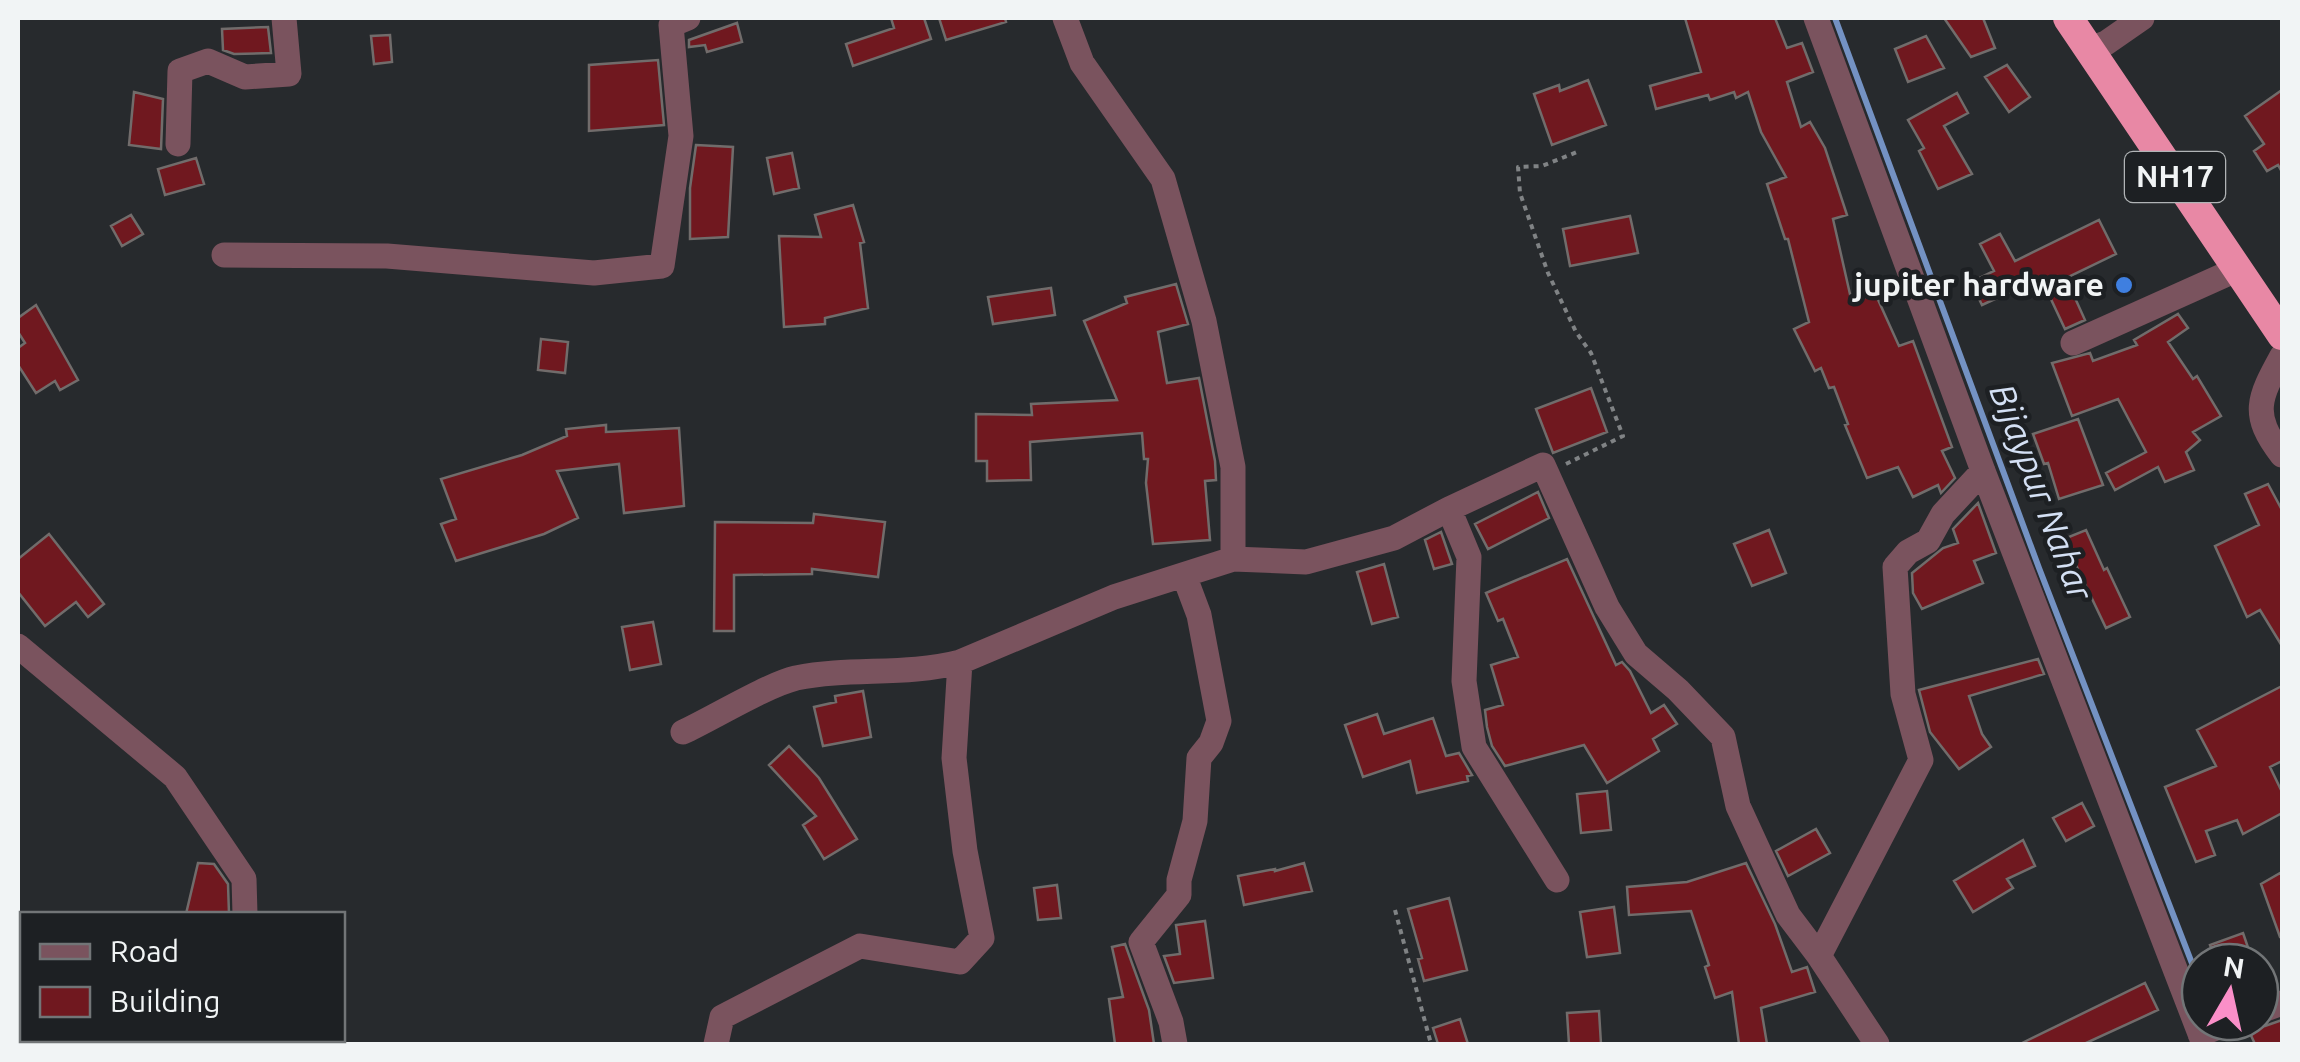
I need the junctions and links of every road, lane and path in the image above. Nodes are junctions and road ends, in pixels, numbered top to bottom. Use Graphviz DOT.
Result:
graph roads {
  1 [pos="284,18"];
  2 [pos="688,18"];
  3 [pos="1065,18"];
  4 [pos="1816,18"];
  5 [pos="2068,18"];
  6 [pos="2142,18"];
  7 [pos="2088,50"];
  8 [pos="178,144"];
  9 [pos="1576,152"];
  10 [pos="224,255"];
  11 [pos="2238,269"];
  12 [pos="2282,335"];
  13 [pos="2073,343"];
  14 [pos="2282,356"];
  15 [pos="2282,456"];
  16 [pos="1543,465"];
  17 [pos="1983,470"];
  18 [pos="1450,509"];
  19 [pos="1233,559"];
  20 [pos="1184,575"];
  21 [pos="18,646"];
  22 [pos="960,662"];
  23 [pos="683,732"];
  24 [pos="1557,880"];
  25 [pos="1395,910"];
  26 [pos="245,912"];
  27 [pos="2180,948"];
  28 [pos="1819,956"];
  29 [pos="716,1044"];
  30 [pos="1175,1044"];
  31 [pos="1431,1044"];
  32 [pos="1877,1044"];
  1 -- 8 [label="street"];
  2 -- 10 [label="street"];
  3 -- 19 [label="street"];
  4 -- 17 [label="street"];
  5 -- 7 [label="highway, NH17"];
  6 -- 7 [label="street"];
  7 -- 11 [label="highway, NH17"];
  9 -- 16 [label="path"];
  11 -- 12 [label="highway, NH17"];
  11 -- 13 [label="street"];
  14 -- 15 [label="street"];
  16 -- 18 [label="street"];
  16 -- 28 [label="street"];
  17 -- 27 [label="street"];
  17 -- 28 [label="street"];
  18 -- 19 [label="street"];
  18 -- 24 [label="street"];
  19 -- 20 [label="street"];
  20 -- 22 [label="street"];
  20 -- 30 [label="street"];
  21 -- 26 [label="street"];
  22 -- 23 [label="street"];
  22 -- 29 [label="street"];
  25 -- 31 [label="path"];
  28 -- 32 [label="street"];
}
